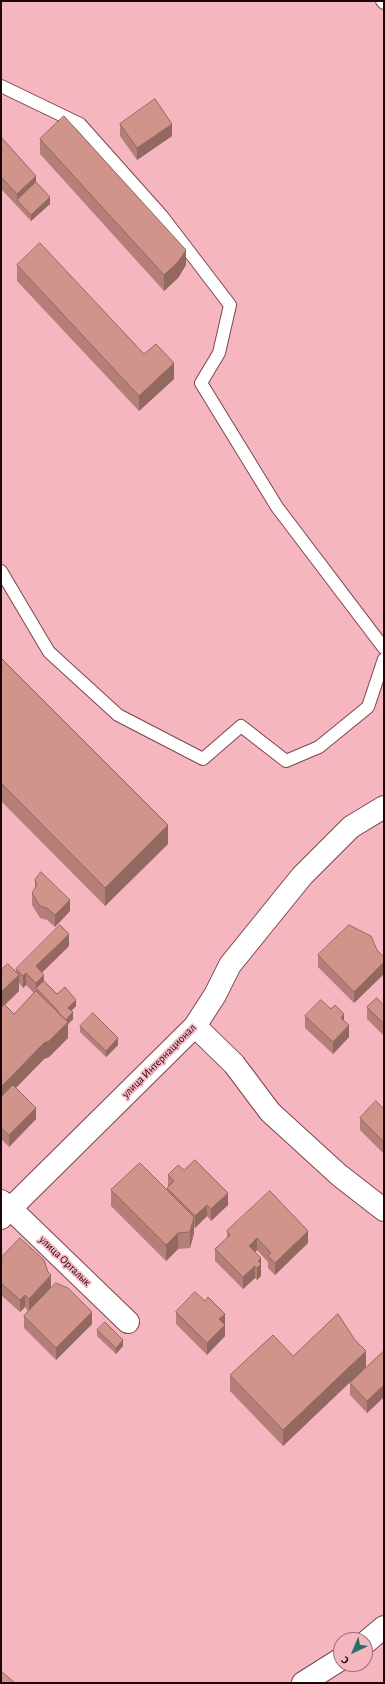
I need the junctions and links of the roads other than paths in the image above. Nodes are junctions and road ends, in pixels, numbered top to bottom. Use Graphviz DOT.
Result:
graph roads {
  1 [pos="382,1"];
  2 [pos="384,3"];
  3 [pos="1,86"];
  4 [pos="1,571"];
  5 [pos="384,648"];
  6 [pos="384,659"];
  7 [pos="384,807"];
  8 [pos="195,1026"];
  9 [pos="4,1209"];
  10 [pos="384,1210"];
  11 [pos="128,1322"];
  12 [pos="384,1627"];
  13 [pos="373,1636"];
  14 [pos="333,1664"];
  15 [pos="303,1683"];
  1 -- 2 [label="lane"];
  3 -- 5 [label="lane"];
  4 -- 6 [label="lane"];
  7 -- 8 [label="street, улица Интернационал"];
  8 -- 9 [label="street, улица Интернационал"];
  8 -- 10 [label="street"];
  9 -- 11 [label="street, улица Орталык"];
  12 -- 13 [label="street"];
  14 -- 15 [label="street"];
}
